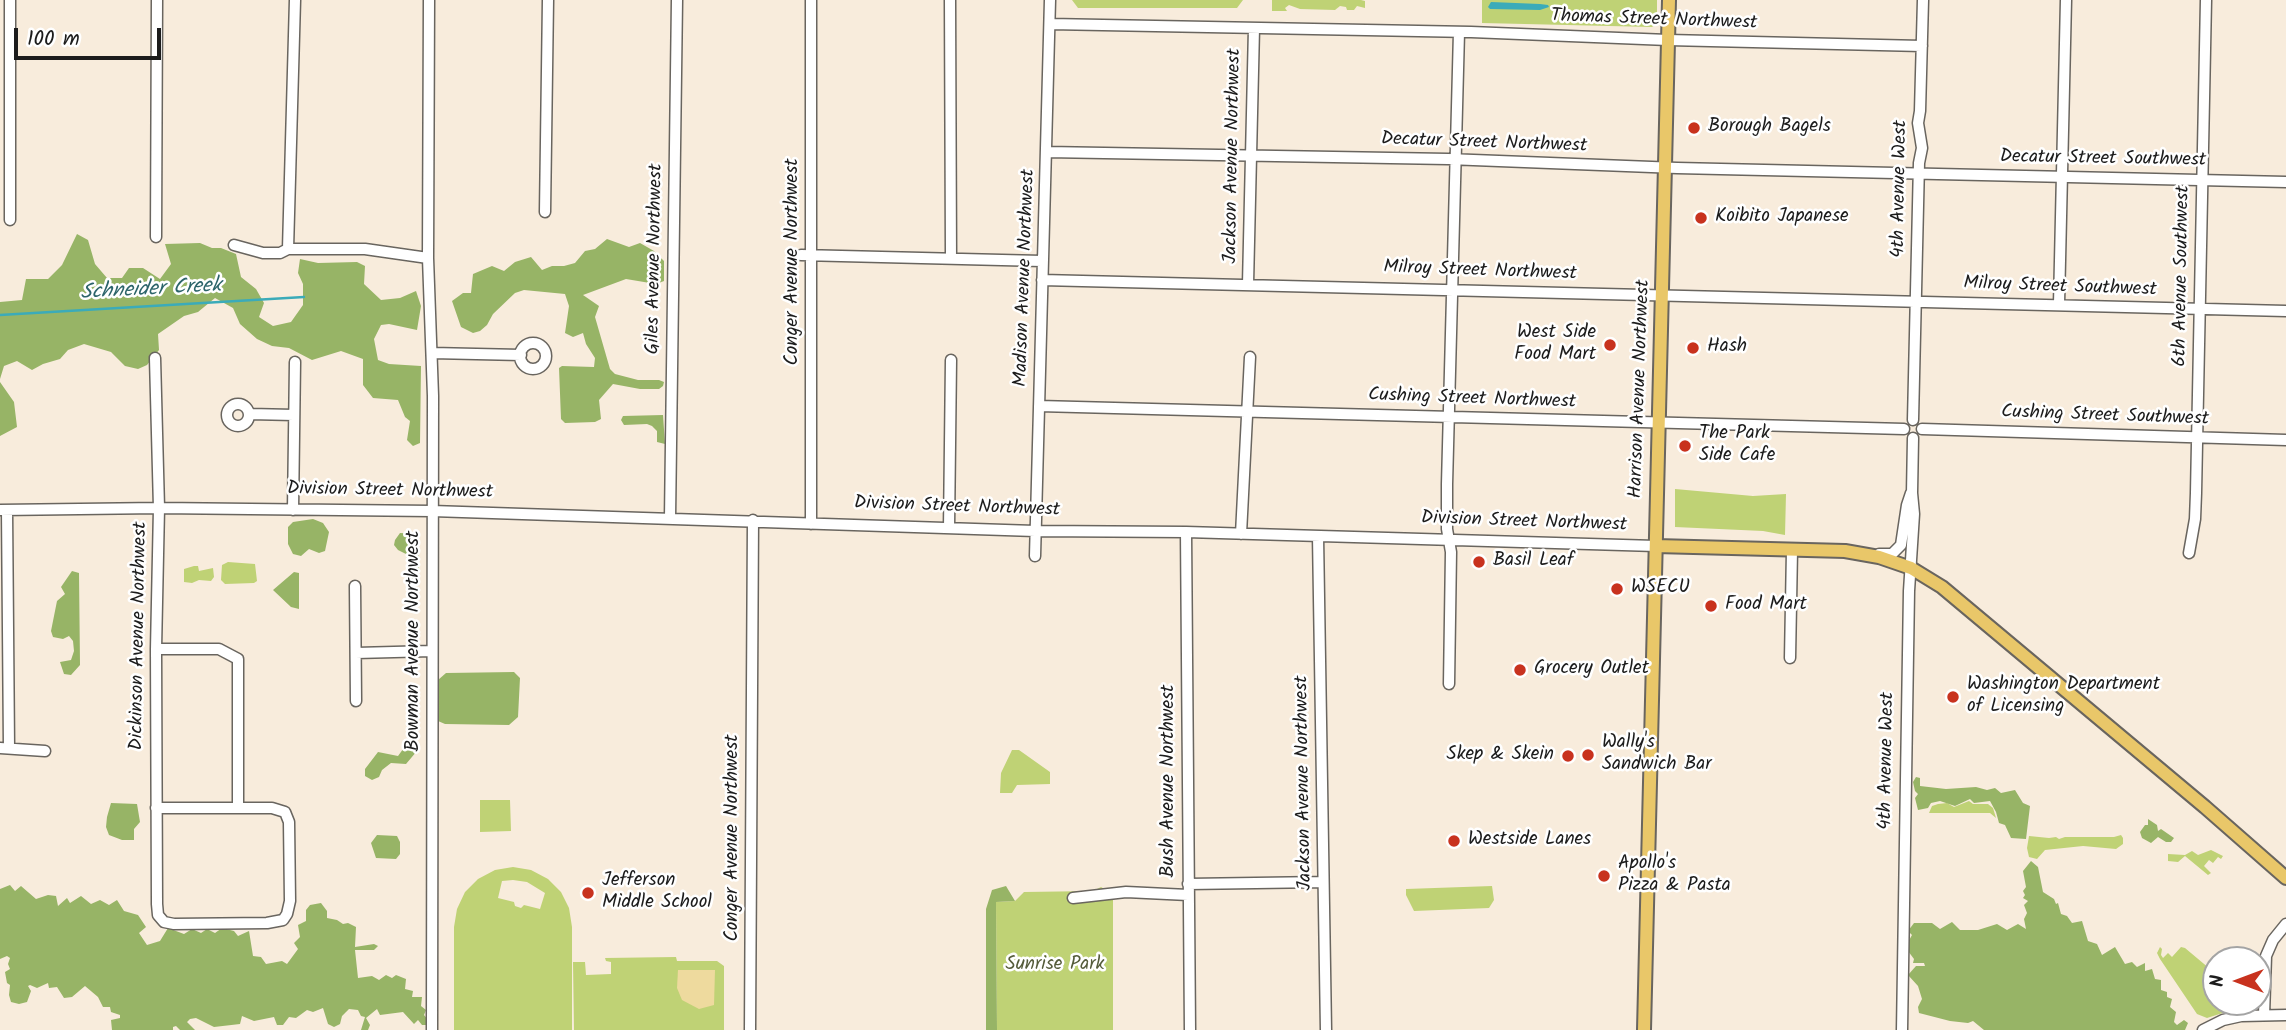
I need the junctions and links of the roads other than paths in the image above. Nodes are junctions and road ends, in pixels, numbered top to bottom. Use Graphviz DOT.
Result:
graph roads {
  1 [pos="10,0"];
  2 [pos="158,0"];
  3 [pos="295,0"];
  4 [pos="429,0"];
  5 [pos="548,0"];
  6 [pos="677,0"];
  7 [pos="811,0"];
  8 [pos="950,0"];
  9 [pos="1051,0"];
  10 [pos="1669,0"];
  11 [pos="1923,0"];
  12 [pos="2066,0"];
  13 [pos="2206,0"];
  14 [pos="1050,23"];
  15 [pos="1254,28"];
  16 [pos="1459,32"];
  17 [pos="1668,40"];
  18 [pos="1922,46"];
  19 [pos="1047,152"];
  20 [pos="1250,157"];
  21 [pos="1455,159"];
  22 [pos="1665,168"];
  23 [pos="1919,174"];
  24 [pos="2061,177"];
  25 [pos="2203,180"];
  26 [pos="2286,182"];
  27 [pos="545,212"];
  28 [pos="10,220"];
  29 [pos="156,237"];
  30 [pos="233,245"];
  31 [pos="288,249"];
  32 [pos="806,254"];
  33 [pos="428,258"];
  34 [pos="951,258"];
  35 [pos="1042,261"];
  36 [pos="1042,280"];
  37 [pos="1248,284"];
  38 [pos="1451,288"];
  39 [pos="1662,296"];
  40 [pos="1916,301"];
  41 [pos="2059,304"];
  42 [pos="2200,309"];
  43 [pos="2286,311"];
  44 [pos="432,353"];
  45 [pos="521,355"];
  46 [pos="1250,357"];
  47 [pos="155,358"];
  48 [pos="951,360"];
  49 [pos="295,362"];
  50 [pos="1040,406"];
  51 [pos="1246,411"];
  52 [pos="250,414"];
  53 [pos="295,415"];
  54 [pos="1448,416"];
  55 [pos="1913,420"];
  56 [pos="1659,423"];
  57 [pos="1904,429"];
  58 [pos="1922,429"];
  59 [pos="1913,438"];
  60 [pos="2197,438"];
  61 [pos="2286,440"];
  62 [pos="1912,493"];
  63 [pos="159,508"];
  64 [pos="3,510"];
  65 [pos="293,510"];
  66 [pos="432,511"];
  67 [pos="670,518"];
  68 [pos="753,520"];
  69 [pos="811,524"];
  70 [pos="949,528"];
  71 [pos="1035,531"];
  72 [pos="1186,532"];
  73 [pos="1241,534"];
  74 [pos="1318,536"];
  75 [pos="1449,539"];
  76 [pos="1656,546"];
  77 [pos="1792,550"];
  78 [pos="2189,552"];
  79 [pos="1868,554"];
  80 [pos="1035,556"];
  81 [pos="1911,568"];
  82 [pos="355,586"];
  83 [pos="156,649"];
  84 [pos="432,651"];
  85 [pos="356,653"];
  86 [pos="1790,658"];
  87 [pos="1449,684"];
  88 [pos="356,701"];
  89 [pos="4,748"];
  90 [pos="45,751"];
  91 [pos="156,808"];
  92 [pos="238,808"];
  93 [pos="2286,878"];
  94 [pos="1324,882"];
  95 [pos="1188,889"];
  96 [pos="1073,898"];
  97 [pos="2286,924"];
  98 [pos="2270,946"];
  99 [pos="2253,1016"];
  100 [pos="432,1030"];
  101 [pos="750,1030"];
  102 [pos="1190,1030"];
  103 [pos="1326,1030"];
  104 [pos="1644,1030"];
  105 [pos="1902,1030"];
  106 [pos="2203,1030"];
  1 -- 28 [label="street"];
  2 -- 29 [label="street"];
  3 -- 31 [label="street"];
  4 -- 33 [label="street, Bowman Avenue Northwest"];
  5 -- 27 [label="street"];
  6 -- 67 [label="street, Giles Avenue Northwest"];
  7 -- 32 [label="street, Conger Avenue Northwest"];
  8 -- 34 [label="street"];
  9 -- 14 [label="street, Madison Avenue Northwest"];
  10 -- 17 [label="main road, Harrison Avenue Northwest"];
  11 -- 18 [label="street, 4th Avenue West"];
  12 -- 24 [label="street"];
  13 -- 25 [label="street, 6th Avenue Southwest"];
  14 -- 15 [label="street, Thomas Street Northwest"];
  14 -- 19 [label="street, Madison Avenue Northwest"];
  15 -- 16 [label="street, Thomas Street Northwest"];
  15 -- 20 [label="street, Jackson Avenue Northwest"];
  16 -- 17 [label="street, Thomas Street Northwest"];
  16 -- 21 [label="street"];
  17 -- 18 [label="street, Thomas Street Northwest"];
  17 -- 22 [label="main road, Harrison Avenue Northwest"];
  18 -- 23 [label="street, 4th Avenue West"];
  19 -- 20 [label="street, Decatur Street Northwest"];
  19 -- 35 [label="street, Madison Avenue Northwest"];
  20 -- 21 [label="street, Decatur Street Northwest"];
  20 -- 37 [label="street, Jackson Avenue Northwest"];
  21 -- 22 [label="street, Decatur Street Northwest"];
  21 -- 38 [label="street"];
  22 -- 23 [label="street, Decatur Street Northwest"];
  22 -- 39 [label="main road, Harrison Avenue Northwest"];
  23 -- 24 [label="street, Decatur Street Southwest"];
  23 -- 40 [label="street, 4th Avenue West"];
  24 -- 25 [label="street, Decatur Street Southwest"];
  24 -- 41 [label="street"];
  25 -- 26 [label="street, Decatur Street Southwest"];
  25 -- 42 [label="street, 6th Avenue Southwest"];
  30 -- 31 [label="street"];
  31 -- 33 [label="street"];
  32 -- 34 [label="street"];
  32 -- 69 [label="street, Conger Avenue Northwest"];
  33 -- 44 [label="street, Bowman Avenue Northwest"];
  34 -- 35 [label="street"];
  35 -- 36 [label="street, Madison Avenue Northwest"];
  36 -- 37 [label="street, Milroy Street Northwest"];
  36 -- 50 [label="street, Madison Avenue Northwest"];
  37 -- 38 [label="street, Milroy Street Northwest"];
  38 -- 39 [label="street, Milroy Street Northwest"];
  38 -- 54 [label="street"];
  39 -- 40 [label="street, Milroy Street Northwest"];
  39 -- 56 [label="main road, Harrison Avenue Northwest"];
  40 -- 41 [label="street, Milroy Street Southwest"];
  40 -- 55 [label="street, 4th Avenue West"];
  41 -- 42 [label="street, Milroy Street Southwest"];
  42 -- 43 [label="street, Milroy Street Southwest"];
  42 -- 60 [label="street, 6th Avenue Southwest"];
  44 -- 45 [label="street"];
  44 -- 66 [label="street, Bowman Avenue Northwest"];
  46 -- 51 [label="street"];
  47 -- 63 [label="street, Dickinson Avenue Northwest"];
  48 -- 70 [label="street"];
  49 -- 53 [label="street"];
  50 -- 51 [label="street, Cushing Street Northwest"];
  50 -- 71 [label="street, Madison Avenue Northwest"];
  51 -- 54 [label="street, Cushing Street Northwest"];
  51 -- 73 [label="street"];
  52 -- 53 [label="street"];
  53 -- 65 [label="street"];
  54 -- 56 [label="street, Cushing Street Northwest"];
  54 -- 75 [label="street"];
  55 -- 57 [label="street"];
  55 -- 58 [label="street"];
  56 -- 57 [label="street, Cushing Street Northwest"];
  56 -- 76 [label="main road, Harrison Avenue Northwest"];
  57 -- 59 [label="street"];
  58 -- 59 [label="street"];
  58 -- 60 [label="street, Cushing Street Southwest"];
  59 -- 62 [label="street, 4th Avenue West"];
  60 -- 61 [label="street, Cushing Street Southwest"];
  60 -- 78 [label="street, 6th Avenue Southwest"];
  62 -- 79 [label="street, 4th Avenue West"];
  62 -- 81 [label="street, 4th Avenue West"];
  63 -- 64 [label="street, Division Street Northwest"];
  63 -- 65 [label="street, Division Street Northwest"];
  63 -- 83 [label="street, Dickinson Avenue Northwest"];
  64 -- 89 [label="street"];
  65 -- 66 [label="street, Division Street Northwest"];
  66 -- 67 [label="street, Division Street Northwest"];
  66 -- 84 [label="street, Bowman Avenue Northwest"];
  67 -- 68 [label="street, Division Street Northwest"];
  68 -- 69 [label="street, Division Street Northwest"];
  68 -- 101 [label="street, Conger Avenue Northwest"];
  69 -- 70 [label="street, Division Street Northwest"];
  70 -- 71 [label="street, Division Street Northwest"];
  71 -- 72 [label="street, Division Street Northwest"];
  71 -- 80 [label="street, Madison Avenue Northwest"];
  72 -- 73 [label="street, Division Street Northwest"];
  72 -- 95 [label="street, Bush Avenue Northwest"];
  73 -- 74 [label="street, Division Street Northwest"];
  74 -- 75 [label="street, Division Street Northwest"];
  74 -- 94 [label="street, Jackson Avenue Northwest"];
  75 -- 76 [label="street, Division Street Northwest"];
  75 -- 87 [label="street"];
  76 -- 77 [label="main road, Division Street Northwest"];
  76 -- 104 [label="main road, Harrison Avenue Northwest"];
  77 -- 79 [label="main road, Division Street Northwest"];
  77 -- 86 [label="street"];
  79 -- 81 [label="main road, Division Street Northwest"];
  81 -- 93 [label="main road, Division Street Northwest"];
  81 -- 105 [label="street, 4th Avenue West"];
  82 -- 85 [label="street"];
  83 -- 91 [label="street, Dickinson Avenue Northwest"];
  83 -- 92 [label="street"];
  84 -- 85 [label="street"];
  84 -- 100 [label="street, Bowman Avenue Northwest"];
  85 -- 88 [label="street"];
  89 -- 90 [label="street"];
  91 -- 92 [label="street"];
  91 -- 92 [label="street, Dickinson Avenue Northwest"];
  94 -- 95 [label="street"];
  94 -- 103 [label="street, Jackson Avenue Northwest"];
  95 -- 96 [label="street"];
  95 -- 102 [label="street, Bush Avenue Northwest"];
  97 -- 98 [label="street"];
  99 -- 106 [label="street"];
}
